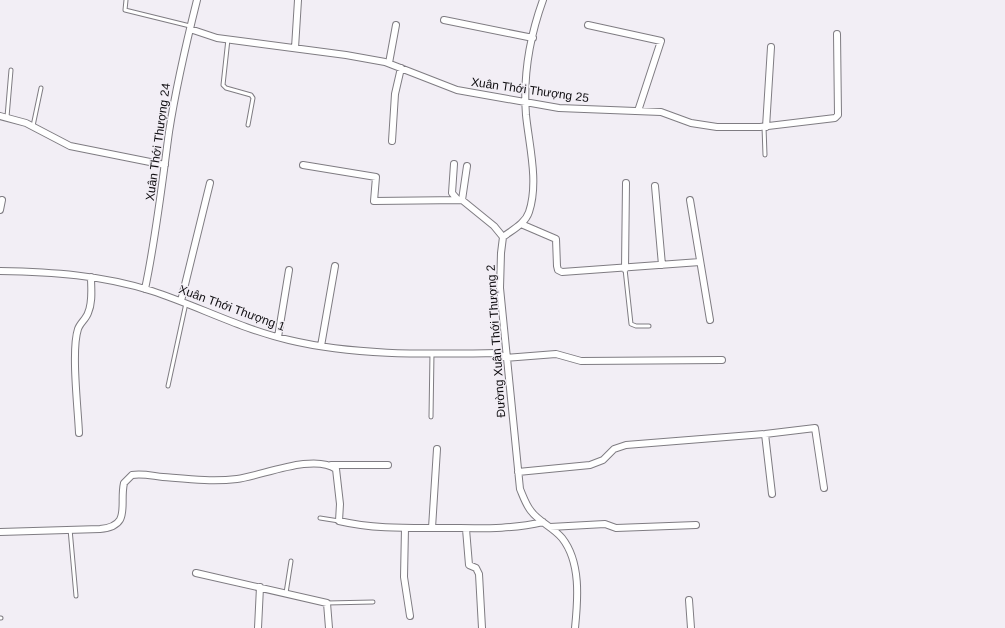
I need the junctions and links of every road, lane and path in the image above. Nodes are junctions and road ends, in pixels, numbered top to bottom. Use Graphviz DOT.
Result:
graph roads {
  1 [pos="126,0"];
  2 [pos="197,0"];
  3 [pos="298,0"];
  4 [pos="543,0"];
  5 [pos="444,20"];
  6 [pos="396,25"];
  7 [pos="588,25"];
  8 [pos="190,28"];
  9 [pos="837,34"];
  10 [pos="533,38"];
  11 [pos="228,39"];
  12 [pos="771,47"];
  13 [pos="295,48"];
  14 [pos="389,63"];
  15 [pos="401,68"];
  16 [pos="11,70"];
  17 [pos="41,88"];
  18 [pos="526,103"];
  19 [pos="638,111"];
  20 [pos="0,116"];
  21 [pos="7,118"];
  22 [pos="248,125"];
  23 [pos="33,126"];
  24 [pos="765,127"];
  25 [pos="392,141"];
  26 [pos="765,155"];
  27 [pos="454,164"];
  28 [pos="165,165"];
  29 [pos="303,165"];
  30 [pos="468,166"];
  31 [pos="210,183"];
  32 [pos="626,183"];
  33 [pos="655,186"];
  34 [pos="2,200"];
  35 [pos="460,200"];
  36 [pos="690,200"];
  37 [pos="0,210"];
  38 [pos="521,224"];
  39 [pos="503,237"];
  40 [pos="700,262"];
  41 [pos="662,265"];
  42 [pos="335,266"];
  43 [pos="626,269"];
  44 [pos="289,270"];
  45 [pos="0,271"];
  46 [pos="91,277"];
  47 [pos="145,289"];
  48 [pos="184,302"];
  49 [pos="710,320"];
  50 [pos="648,326"];
  51 [pos="278,337"];
  52 [pos="321,346"];
  53 [pos="432,353"];
  54 [pos="506,358"];
  55 [pos="722,360"];
  56 [pos="168,386"];
  57 [pos="431,417"];
  58 [pos="79,433"];
  59 [pos="765,434"];
  60 [pos="437,449"];
  61 [pos="331,465"];
  62 [pos="388,465"];
  63 [pos="518,472"];
  64 [pos="824,488"];
  65 [pos="772,494"];
  66 [pos="320,518"];
  67 [pos="339,521"];
  68 [pos="543,522"];
  69 [pos="696,525"];
  70 [pos="550,527"];
  71 [pos="405,528"];
  72 [pos="432,528"];
  73 [pos="70,529"];
  74 [pos="466,529"];
  75 [pos="0,532"];
  76 [pos="290,561"];
  77 [pos="196,573"];
  78 [pos="260,587"];
  79 [pos="286,592"];
  80 [pos="76,596"];
  81 [pos="689,600"];
  82 [pos="373,602"];
  83 [pos="327,603"];
  84 [pos="410,616"];
  85 [pos="258,628"];
  86 [pos="329,628"];
  87 [pos="482,628"];
  88 [pos="575,628"];
  89 [pos="691,628"];
  1 -- 8 [label="lane"];
  2 -- 8 [label="street, Xuân Thới Thượng 24"];
  3 -- 13 [label="street"];
  4 -- 10 [label="street"];
  5 -- 10 [label="street"];
  6 -- 14 [label="street"];
  7 -- 19 [label="street"];
  8 -- 11 [label="street, Xuân Thới Thượng 25"];
  8 -- 28 [label="street, Xuân Thới Thượng 24"];
  9 -- 24 [label="street, Xuân Thới Thượng 25"];
  10 -- 18 [label="street"];
  11 -- 13 [label="street, Xuân Thới Thượng 25"];
  11 -- 22 [label="lane"];
  12 -- 24 [label="street"];
  13 -- 14 [label="street, Xuân Thới Thượng 25"];
  14 -- 15 [label="street, Xuân Thới Thượng 25"];
  15 -- 18 [label="street, Xuân Thới Thượng 25"];
  15 -- 25 [label="street"];
  16 -- 21 [label="lane"];
  17 -- 23 [label="lane"];
  18 -- 19 [label="street, Xuân Thới Thượng 25"];
  18 -- 38 [label="street"];
  19 -- 24 [label="street, Xuân Thới Thượng 25"];
  20 -- 21 [label="street"];
  21 -- 23 [label="street"];
  23 -- 28 [label="street"];
  24 -- 26 [label="lane"];
  27 -- 35 [label="street"];
  28 -- 47 [label="street, Xuân Thới Thượng 24"];
  29 -- 35 [label="street"];
  30 -- 35 [label="street"];
  31 -- 48 [label="street"];
  32 -- 43 [label="street"];
  33 -- 41 [label="street"];
  34 -- 37 [label="street"];
  35 -- 39 [label="street"];
  36 -- 40 [label="street"];
  38 -- 39 [label="street"];
  38 -- 43 [label="street"];
  39 -- 54 [label="street, Đường Xuân Thới Thượng 2"];
  40 -- 41 [label="street"];
  40 -- 49 [label="street"];
  41 -- 43 [label="street"];
  42 -- 52 [label="street"];
  43 -- 50 [label="lane"];
  44 -- 51 [label="street"];
  45 -- 46 [label="street, Xuân Thới Thượng 1"];
  46 -- 47 [label="street, Xuân Thới Thượng 1"];
  46 -- 58 [label="street"];
  47 -- 48 [label="street, Xuân Thới Thượng 1"];
  48 -- 51 [label="street, Xuân Thới Thượng 1"];
  48 -- 56 [label="lane"];
  51 -- 52 [label="street, Xuân Thới Thượng 1"];
  52 -- 53 [label="street, Xuân Thới Thượng 1"];
  53 -- 54 [label="street, Xuân Thới Thượng 1"];
  53 -- 57 [label="lane"];
  54 -- 55 [label="street, Xuân Thới Thượng 1"];
  54 -- 63 [label="street, Đường Xuân Thới Thượng 2"];
  59 -- 63 [label="street"];
  59 -- 64 [label="street"];
  59 -- 65 [label="street"];
  60 -- 72 [label="street"];
  61 -- 62 [label="street"];
  61 -- 67 [label="street"];
  61 -- 73 [label="street"];
  63 -- 68 [label="street, Đường Xuân Thới Thượng 2"];
  66 -- 67 [label="lane"];
  67 -- 71 [label="street"];
  68 -- 70 [label="street, Đường Xuân Thới Thượng 2"];
  68 -- 74 [label="street"];
  69 -- 70 [label="street"];
  70 -- 88 [label="street, Đường Xuân Thới Thượng 2"];
  71 -- 72 [label="street"];
  71 -- 84 [label="street"];
  72 -- 74 [label="street"];
  73 -- 75 [label="street"];
  73 -- 80 [label="lane"];
  74 -- 87 [label="street"];
  76 -- 79 [label="lane"];
  77 -- 78 [label="street"];
  78 -- 79 [label="street"];
  78 -- 85 [label="street"];
  79 -- 83 [label="street"];
  81 -- 89 [label="street"];
  82 -- 83 [label="lane"];
  83 -- 86 [label="street"];
}
